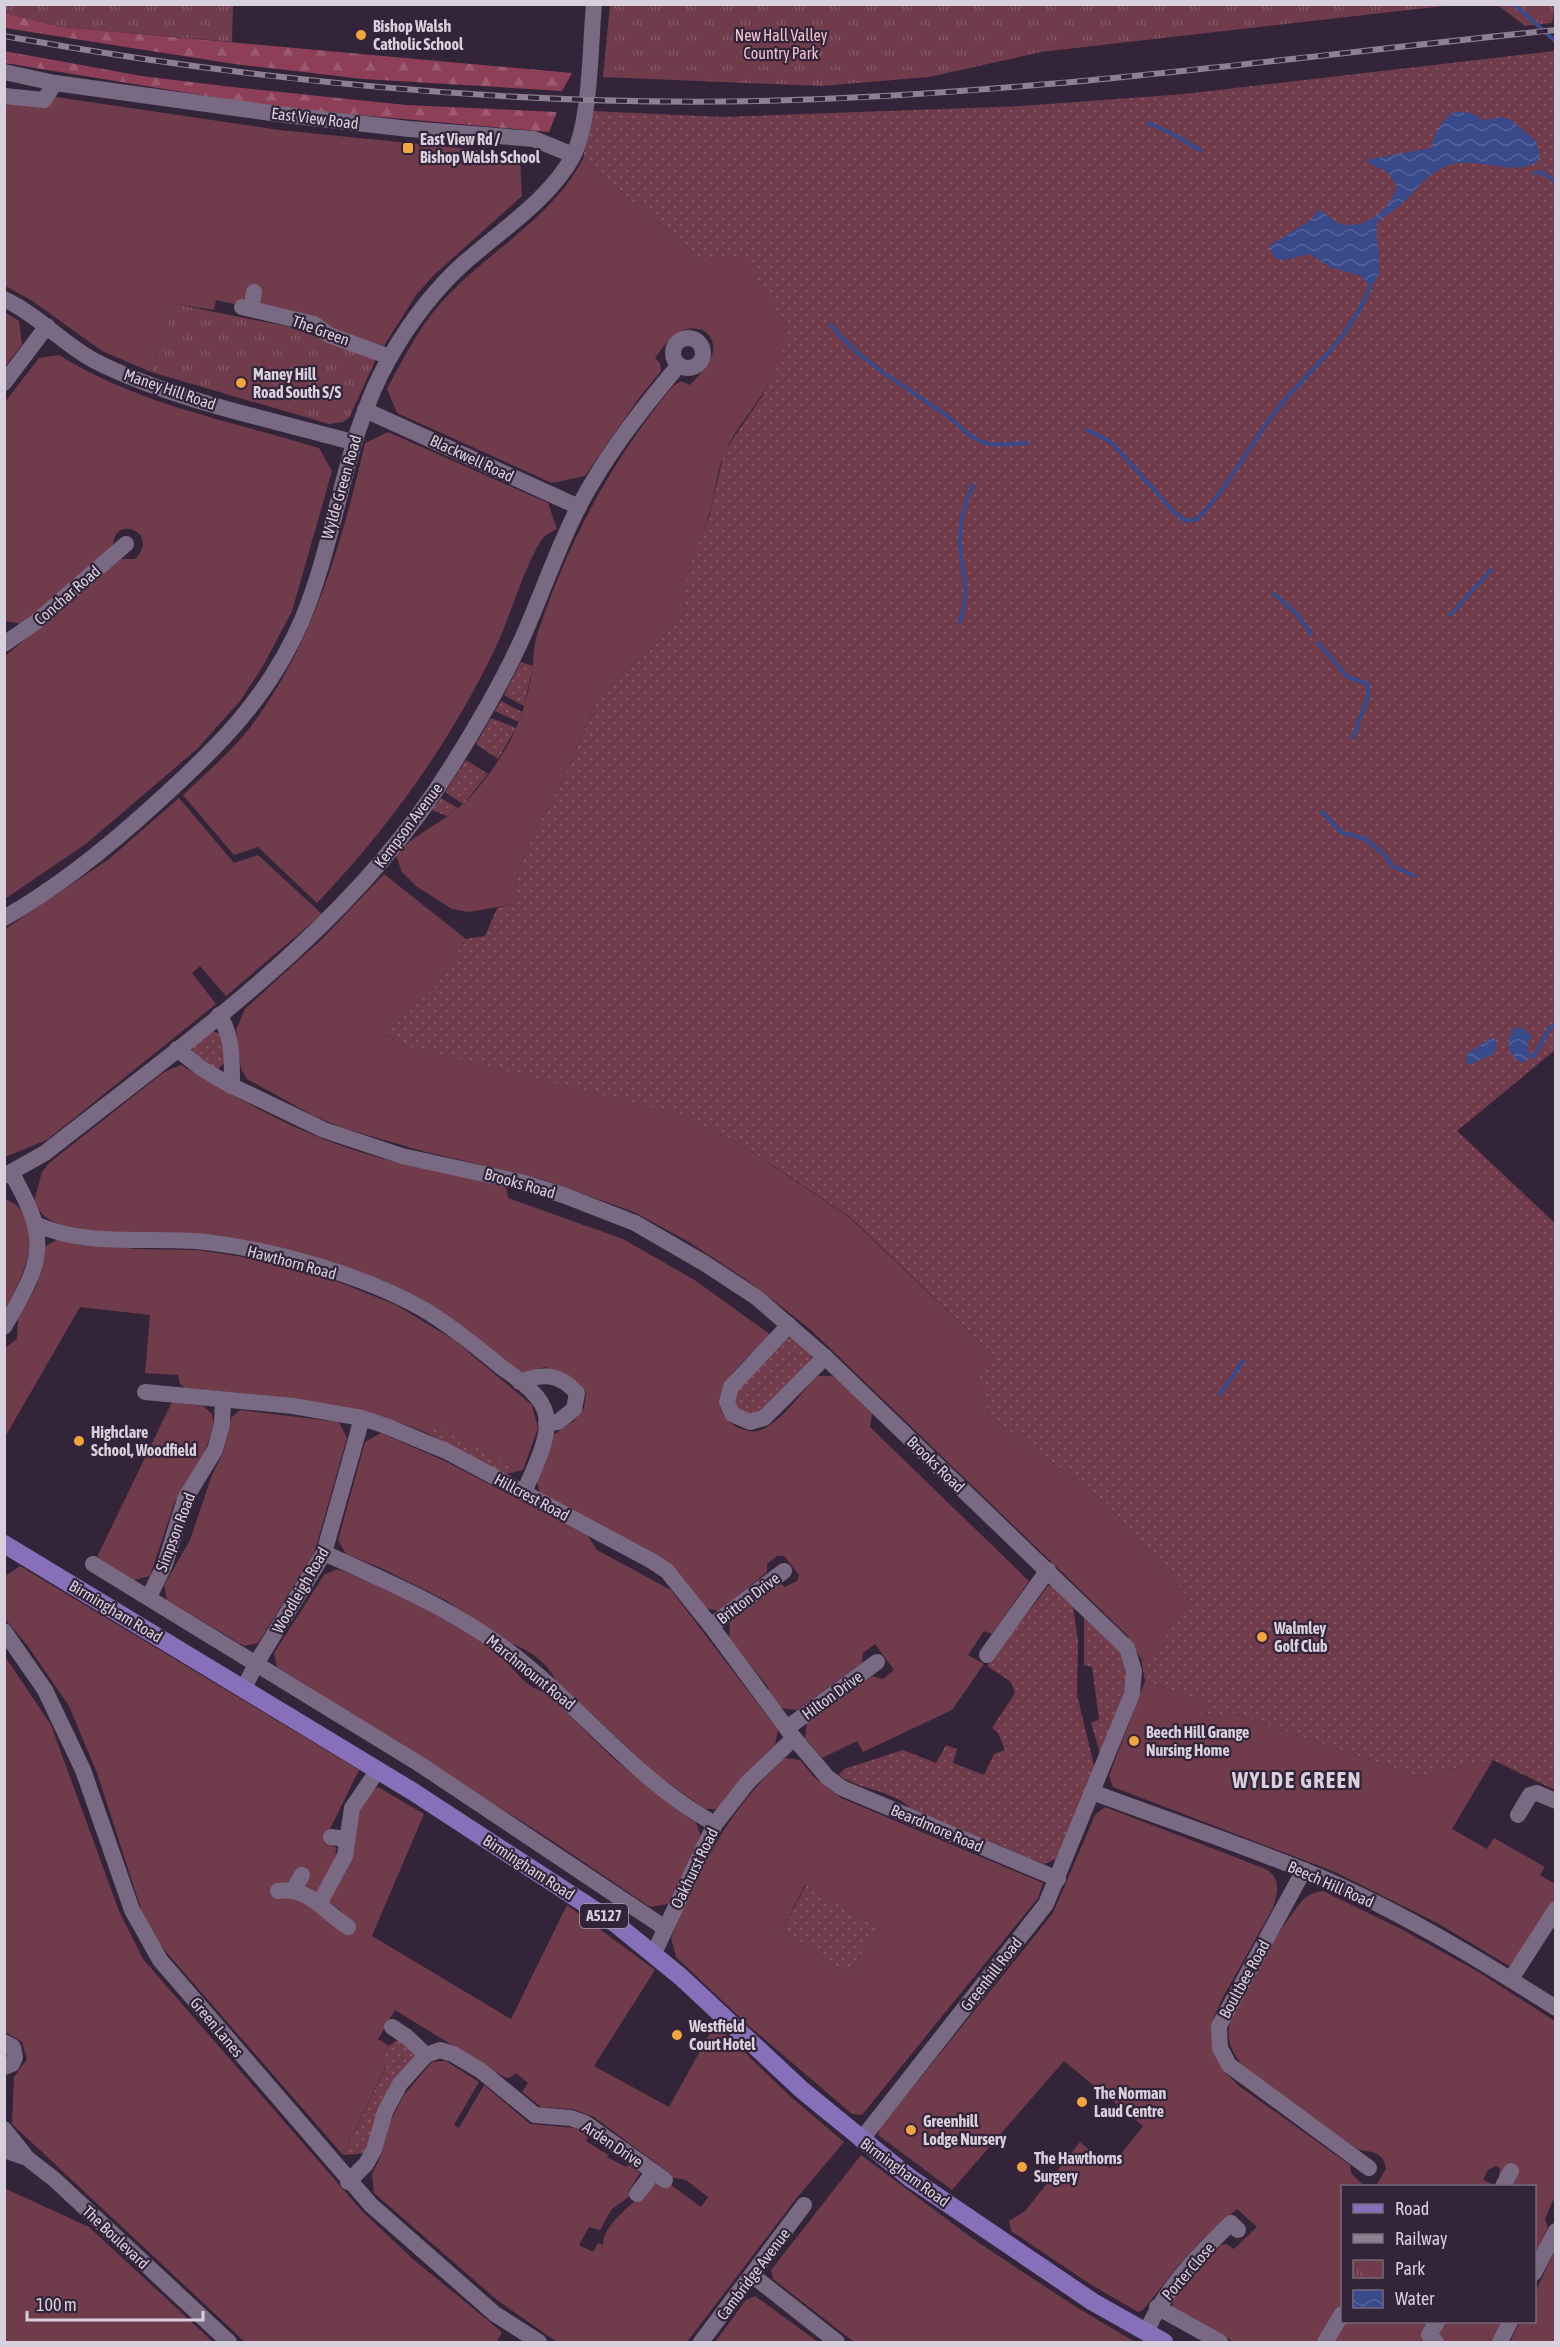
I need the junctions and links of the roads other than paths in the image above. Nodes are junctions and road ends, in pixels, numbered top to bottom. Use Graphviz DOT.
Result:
graph roads {
  1 [pos="594,4"];
  2 [pos="4,72"];
  3 [pos="56,83"];
  4 [pos="4,96"];
  5 [pos="573,155"];
  6 [pos="255,292"];
  7 [pos="4,299"];
  8 [pos="47,326"];
  9 [pos="390,357"];
  10 [pos="679,365"];
  11 [pos="4,383"];
  12 [pos="365,410"];
  13 [pos="353,442"];
  14 [pos="579,507"];
  15 [pos="126,544"];
  16 [pos="5,644"];
  17 [pos="4,918"];
  18 [pos="219,1015"];
  19 [pos="177,1049"];
  20 [pos="230,1085"];
  21 [pos="8,1174"];
  22 [pos="35,1224"];
  23 [pos="789,1325"];
  24 [pos="4,1327"];
  25 [pos="825,1357"];
  26 [pos="520,1382"];
  27 [pos="145,1392"];
  28 [pos="223,1400"];
  29 [pos="362,1418"];
  30 [pos="546,1423"];
  31 [pos="524,1493"];
  32 [pos="4,1544"];
  33 [pos="324,1553"];
  34 [pos="93,1564"];
  35 [pos="1048,1570"];
  36 [pos="784,1571"];
  37 [pos="149,1597"];
  38 [pos="711,1626"];
  39 [pos="4,1632"];
  40 [pos="987,1655"];
  41 [pos="256,1662"];
  42 [pos="877,1662"];
  43 [pos="244,1688"];
  44 [pos="791,1733"];
  45 [pos="378,1770"];
  46 [pos="820,1770"];
  47 [pos="1092,1792"];
  48 [pos="1556,1801"];
  49 [pos="1518,1815"];
  50 [pos="715,1824"];
  51 [pos="1304,1870"];
  52 [pos="1058,1879"];
  53 [pos="291,1885"];
  54 [pos="319,1904"];
  55 [pos="1556,1909"];
  56 [pos="348,1927"];
  57 [pos="665,1928"];
  58 [pos="654,1953"];
  59 [pos="1510,1979"];
  60 [pos="1556,2008"];
  61 [pos="392,2027"];
  62 [pos="4,2042"];
  63 [pos="426,2055"];
  64 [pos="4,2067"];
  65 [pos="4,2129"];
  66 [pos="861,2140"];
  67 [pos="4,2150"];
  68 [pos="27,2158"];
  69 [pos="1369,2168"];
  70 [pos="1511,2171"];
  71 [pos="348,2182"];
  72 [pos="1504,2185"];
  73 [pos="637,2194"];
  74 [pos="804,2205"];
  75 [pos="1238,2230"];
  76 [pos="1556,2231"];
  77 [pos="1536,2269"];
  78 [pos="752,2275"];
  79 [pos="1157,2307"];
  80 [pos="1341,2316"];
  81 [pos="1436,2323"];
  82 [pos="1510,2323"];
  83 [pos="1146,2333"];
  84 [pos="229,2343"];
  85 [pos="539,2343"];
  86 [pos="701,2343"];
  87 [pos="837,2343"];
  88 [pos="1164,2343"];
  89 [pos="1220,2343"];
  90 [pos="1325,2343"];
  91 [pos="1436,2343"];
  92 [pos="1500,2343"];
  1 -- 5 [label="street, Wylde Green Road"];
  2 -- 3 [label="street, East View Road"];
  3 -- 4 [label="street"];
  3 -- 5 [label="street, East View Road"];
  5 -- 9 [label="street, Wylde Green Road"];
  6 -- 9 [label="street, The Green"];
  7 -- 8 [label="street, Maney Hill Road"];
  8 -- 11 [label="street"];
  8 -- 13 [label="street, Maney Hill Road"];
  9 -- 12 [label="street, Wylde Green Road"];
  10 -- 14 [label="street, Kempson Avenue"];
  12 -- 13 [label="street, Wylde Green Road"];
  12 -- 14 [label="street, Blackwell Road"];
  13 -- 17 [label="street, Wylde Green Road"];
  14 -- 18 [label="street, Kempson Avenue"];
  15 -- 16 [label="street, Conchar Road"];
  18 -- 19 [label="street, Kempson Avenue"];
  18 -- 20 [label="street"];
  19 -- 20 [label="street, Brooks Road"];
  19 -- 21 [label="street, Kempson Avenue"];
  20 -- 23 [label="street, Brooks Road"];
  21 -- 22 [label="street"];
  22 -- 24 [label="street"];
  22 -- 26 [label="street, Hawthorn Road"];
  23 -- 25 [label="street, Brooks Road"];
  23 -- 25 [label="street"];
  25 -- 35 [label="street, Brooks Road"];
  26 -- 30 [label="street, Hawthorn Road"];
  26 -- 30 [label="street"];
  27 -- 28 [label="street, Hillcrest Road"];
  28 -- 29 [label="street, Hillcrest Road"];
  28 -- 37 [label="street, Simpson Road"];
  29 -- 31 [label="street, Hillcrest Road"];
  29 -- 33 [label="street, Woodleigh Road"];
  30 -- 31 [label="street"];
  31 -- 38 [label="street, Hillcrest Road"];
  32 -- 43 [label="main road, Birmingham Road / A5127"];
  33 -- 41 [label="street, Woodleigh Road"];
  33 -- 50 [label="street, Marchmount Road"];
  34 -- 37 [label="street, Birmingham Road"];
  35 -- 40 [label="street"];
  35 -- 47 [label="street, Brooks Road"];
  36 -- 38 [label="street, Britton Drive"];
  37 -- 41 [label="street, Birmingham Road"];
  38 -- 44 [label="street, Hillcrest Road"];
  39 -- 71 [label="street, Green Lanes"];
  41 -- 43 [label="street, Woodleigh Road"];
  41 -- 57 [label="street, Birmingham Road"];
  42 -- 44 [label="street, Hilton Drive"];
  43 -- 45 [label="main road, Birmingham Road / A5127"];
  44 -- 46 [label="street, Hillcrest Road"];
  44 -- 50 [label="street, Oakhurst Road"];
  45 -- 54 [label="street"];
  45 -- 58 [label="main road, Birmingham Road / A5127"];
  46 -- 52 [label="street, Beardmore Road"];
  47 -- 51 [label="street, Beech Hill Road"];
  47 -- 52 [label="street, Greenhill Road"];
  48 -- 49 [label="street"];
  50 -- 57 [label="street, Oakhurst Road"];
  51 -- 59 [label="street, Beech Hill Road"];
  51 -- 69 [label="street, Boultbee Road"];
  52 -- 66 [label="street, Greenhill Road"];
  53 -- 54 [label="street"];
  54 -- 56 [label="street"];
  55 -- 59 [label="street"];
  57 -- 58 [label="street, Oakhurst Road"];
  58 -- 66 [label="main road, Birmingham Road / A5127"];
  59 -- 60 [label="street, Beech Hill Road"];
  61 -- 63 [label="street"];
  62 -- 64 [label="street"];
  63 -- 71 [label="street"];
  63 -- 73 [label="street, Arden Drive"];
  65 -- 68 [label="street, The Boulevard"];
  66 -- 83 [label="main road, Birmingham Road / A5127"];
  67 -- 68 [label="street, The Boulevard"];
  68 -- 84 [label="street, The Boulevard"];
  70 -- 72 [label="street"];
  71 -- 85 [label="street, Green Lanes"];
  74 -- 78 [label="street, Cambridge Avenue"];
  75 -- 79 [label="street, Porter Close"];
  76 -- 77 [label="street"];
  78 -- 86 [label="street, Cambridge Avenue"];
  78 -- 87 [label="street"];
  79 -- 83 [label="street, Porter Close"];
  79 -- 89 [label="street"];
  80 -- 90 [label="street"];
  81 -- 91 [label="street"];
  82 -- 92 [label="street"];
  83 -- 88 [label="main road, Birmingham Road / A5127"];
}
